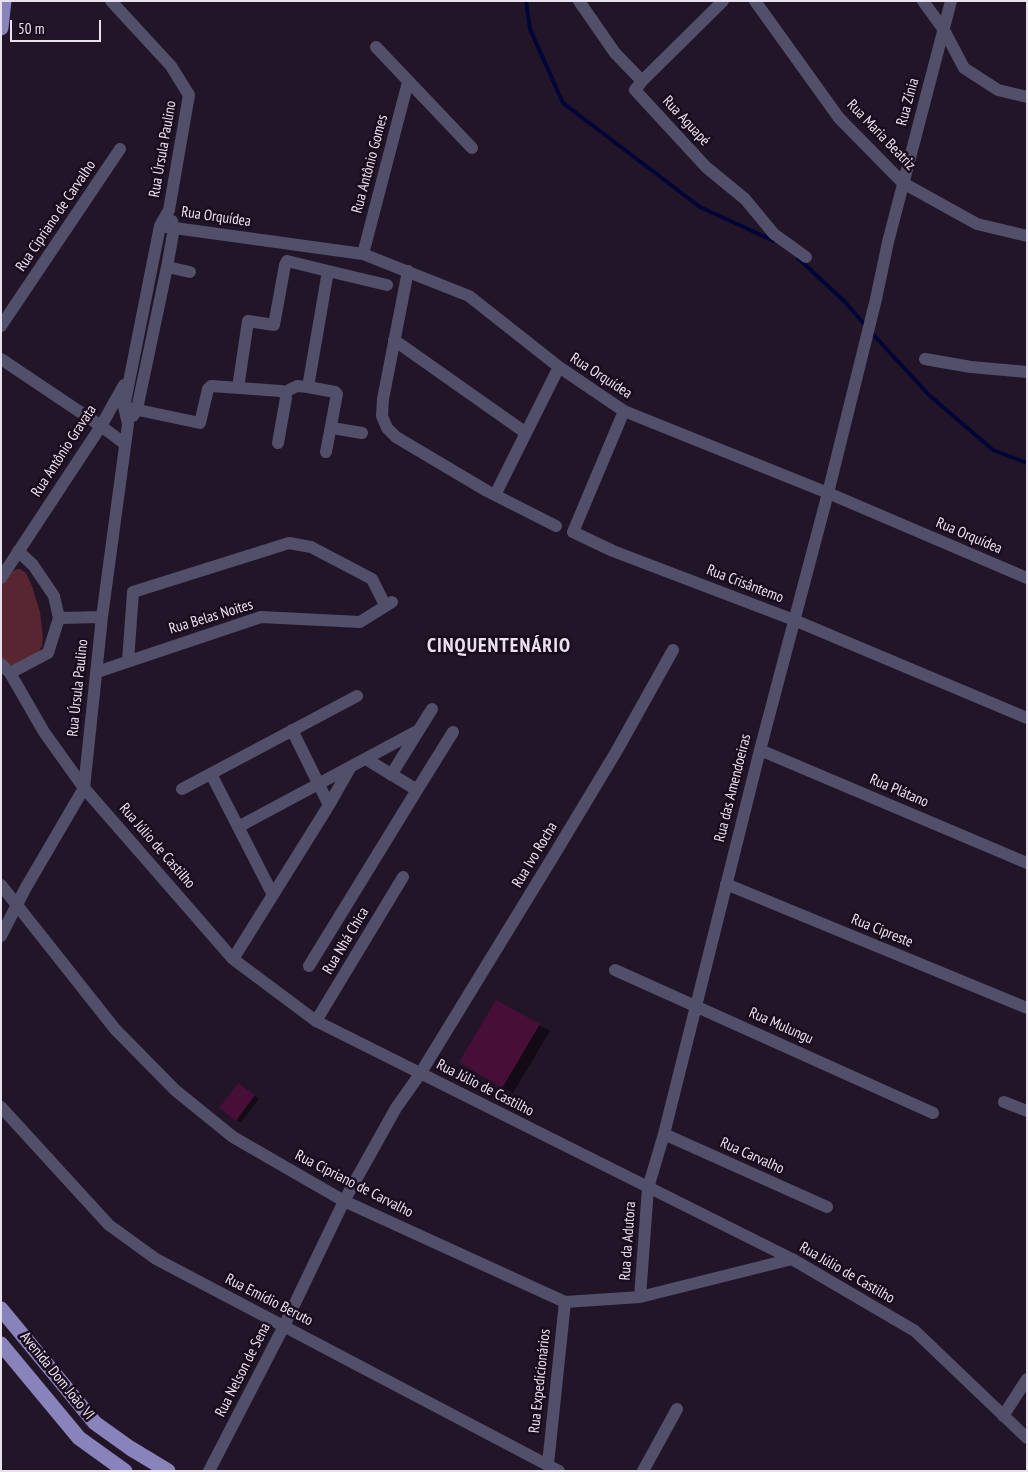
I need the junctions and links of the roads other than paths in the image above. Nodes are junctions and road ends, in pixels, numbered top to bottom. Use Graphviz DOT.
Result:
graph roads {
  1 [pos="4,1"];
  2 [pos="111,1"];
  3 [pos="579,1"];
  4 [pos="723,1"];
  5 [pos="755,1"];
  6 [pos="923,1"];
  7 [pos="951,1"];
  8 [pos="1,28"];
  9 [pos="944,30"];
  10 [pos="376,47"];
  11 [pos="642,81"];
  12 [pos="408,82"];
  13 [pos="1027,97"];
  14 [pos="472,148"];
  15 [pos="120,149"];
  16 [pos="903,183"];
  17 [pos="169,210"];
  18 [pos="160,226"];
  19 [pos="174,228"];
  20 [pos="1027,236"];
  21 [pos="363,254"];
  22 [pos="806,258"];
  23 [pos="168,267"];
  24 [pos="328,271"];
  25 [pos="190,272"];
  26 [pos="408,272"];
  27 [pos="387,285"];
  28 [pos="1,326"];
  29 [pos="394,340"];
  30 [pos="1,358"];
  31 [pos="925,358"];
  32 [pos="132,366"];
  33 [pos="559,368"];
  34 [pos="1027,372"];
  35 [pos="308,387"];
  36 [pos="238,388"];
  37 [pos="285,392"];
  38 [pos="852,397"];
  39 [pos="130,408"];
  40 [pos="624,411"];
  41 [pos="101,426"];
  42 [pos="332,428"];
  43 [pos="362,432"];
  44 [pos="526,433"];
  45 [pos="278,443"];
  46 [pos="125,444"];
  47 [pos="326,452"];
  48 [pos="828,493"];
  49 [pos="495,495"];
  50 [pos="556,526"];
  51 [pos="18,551"];
  52 [pos="1,578"];
  53 [pos="1027,578"];
  54 [pos="102,617"];
  55 [pos="59,618"];
  56 [pos="794,620"];
  57 [pos="673,650"];
  58 [pos="128,661"];
  59 [pos="5,669"];
  60 [pos="97,672"];
  61 [pos="357,696"];
  62 [pos="432,709"];
  63 [pos="1027,718"];
  64 [pos="292,730"];
  65 [pos="419,730"];
  66 [pos="453,732"];
  67 [pos="760,750"];
  68 [pos="366,759"];
  69 [pos="350,768"];
  70 [pos="211,774"];
  71 [pos="391,775"];
  72 [pos="319,785"];
  73 [pos="84,788"];
  74 [pos="182,789"];
  75 [pos="417,790"];
  76 [pos="329,805"];
  77 [pos="238,827"];
  78 [pos="1027,863"];
  79 [pos="402,877"];
  80 [pos="726,884"];
  81 [pos="1,885"];
  82 [pos="273,895"];
  83 [pos="17,904"];
  84 [pos="1,936"];
  85 [pos="233,959"];
  86 [pos="309,966"];
  87 [pos="615,970"];
  88 [pos="695,1005"];
  89 [pos="1027,1008"];
  90 [pos="316,1021"];
  91 [pos="420,1074"];
  92 [pos="1004,1102"];
  93 [pos="1,1107"];
  94 [pos="1027,1111"];
  95 [pos="934,1113"];
  96 [pos="664,1134"];
  97 [pos="648,1188"];
  98 [pos="344,1201"];
  99 [pos="827,1206"];
  100 [pos="792,1259"];
  101 [pos="640,1297"];
  102 [pos="565,1302"];
  103 [pos="1,1309"];
  104 [pos="284,1326"];
  105 [pos="1,1344"];
  106 [pos="1027,1379"];
  107 [pos="677,1408"];
  108 [pos="1003,1416"];
  109 [pos="1027,1438"];
  110 [pos="553,1467"];
  111 [pos="125,1471"];
  112 [pos="168,1471"];
  113 [pos="210,1471"];
  114 [pos="643,1471"];
  1 -- 8 [label="main road"];
  2 -- 17 [label="street, Rua Úrsula Paulino"];
  3 -- 11 [label="street"];
  4 -- 11 [label="street"];
  5 -- 16 [label="street, Rua Maria Beatriz"];
  6 -- 9 [label="street"];
  7 -- 9 [label="street, Rua Zínia"];
  9 -- 13 [label="street"];
  9 -- 16 [label="street, Rua Zínia"];
  10 -- 12 [label="street"];
  11 -- 22 [label="street, Rua Aguapé"];
  12 -- 14 [label="street"];
  12 -- 21 [label="street, Rua Antônio Gomes"];
  15 -- 28 [label="street, Rua Cipriano de Carvalho"];
  16 -- 20 [label="street, Rua Maria Beatriz"];
  16 -- 38 [label="street, Rua Zínia"];
  17 -- 18 [label="street, Rua Úrsula Paulino"];
  17 -- 19 [label="street, Rua Úrsula Paulino"];
  18 -- 19 [label="street, Rua Orquídea"];
  18 -- 32 [label="street, Rua Úrsula Paulino"];
  19 -- 21 [label="street, Rua Orquídea"];
  19 -- 23 [label="street, Rua Úrsula Paulino"];
  21 -- 26 [label="street, Rua Orquídea"];
  23 -- 25 [label="street"];
  23 -- 39 [label="street, Rua Úrsula Paulino"];
  24 -- 27 [label="street"];
  24 -- 35 [label="street"];
  24 -- 36 [label="street"];
  26 -- 29 [label="street"];
  26 -- 33 [label="street, Rua Orquídea"];
  29 -- 44 [label="street"];
  29 -- 49 [label="street"];
  30 -- 41 [label="street"];
  31 -- 34 [label="street"];
  32 -- 39 [label="street, Rua Úrsula Paulino"];
  32 -- 41 [label="street, Rua Antônio Gravata"];
  33 -- 40 [label="street, Rua Orquídea"];
  33 -- 44 [label="street"];
  35 -- 37 [label="street"];
  35 -- 42 [label="street"];
  36 -- 37 [label="street"];
  36 -- 39 [label="street"];
  37 -- 45 [label="street"];
  38 -- 48 [label="street, Rua das Amendoeiras"];
  39 -- 46 [label="street, Rua Úrsula Paulino"];
  40 -- 48 [label="street, Rua Orquídea"];
  40 -- 56 [label="street, Rua Crisântemo"];
  41 -- 46 [label="street"];
  41 -- 51 [label="street, Rua Antônio Gravata"];
  42 -- 43 [label="street"];
  42 -- 47 [label="street"];
  44 -- 49 [label="street"];
  46 -- 54 [label="street, Rua Úrsula Paulino"];
  48 -- 53 [label="street, Rua Orquídea"];
  48 -- 56 [label="street, Rua das Amendoeiras"];
  49 -- 50 [label="street"];
  51 -- 52 [label="street, Rua Antônio Gravata"];
  51 -- 55 [label="street"];
  54 -- 55 [label="street"];
  54 -- 60 [label="street, Rua Úrsula Paulino"];
  55 -- 59 [label="street"];
  56 -- 63 [label="street, Rua Crisântemo"];
  56 -- 67 [label="street, Rua das Amendoeiras"];
  57 -- 91 [label="street, Rua Ivo Rocha"];
  58 -- 58 [label="street, Rua Belas Noites"];
  58 -- 60 [label="street, Rua Belas Noites"];
  59 -- 73 [label="street, Rua Júlio de Castilho"];
  60 -- 73 [label="street, Rua Úrsula Paulino"];
  61 -- 64 [label="street"];
  62 -- 65 [label="street"];
  64 -- 70 [label="street"];
  64 -- 72 [label="street"];
  65 -- 68 [label="street"];
  65 -- 71 [label="street"];
  66 -- 75 [label="street"];
  67 -- 78 [label="street, Rua Plátano"];
  67 -- 80 [label="street, Rua das Amendoeiras"];
  68 -- 69 [label="street"];
  68 -- 71 [label="street"];
  69 -- 72 [label="street"];
  69 -- 76 [label="street"];
  70 -- 74 [label="street"];
  70 -- 77 [label="street"];
  71 -- 75 [label="street"];
  72 -- 76 [label="street"];
  72 -- 77 [label="street"];
  73 -- 83 [label="street, Rua Úrsula Paulino"];
  73 -- 85 [label="street, Rua Júlio de Castilho"];
  75 -- 86 [label="street"];
  76 -- 82 [label="street"];
  77 -- 82 [label="street"];
  79 -- 90 [label="street, Rua Nhá Chica"];
  80 -- 88 [label="street, Rua das Amendoeiras"];
  80 -- 89 [label="street, Rua Cipreste"];
  81 -- 83 [label="street, Rua Cipriano de Carvalho"];
  82 -- 85 [label="street"];
  83 -- 84 [label="street, Rua Úrsula Paulino"];
  83 -- 98 [label="street, Rua Cipriano de Carvalho"];
  85 -- 90 [label="street, Rua Júlio de Castilho"];
  87 -- 88 [label="street, Rua Mulungu"];
  88 -- 95 [label="street, Rua Mulungu"];
  88 -- 96 [label="street, Rua das Amendoeiras"];
  90 -- 91 [label="street, Rua Júlio de Castilho"];
  91 -- 97 [label="street, Rua Júlio de Castilho"];
  91 -- 98 [label="street, Rua Nelson de Sena"];
  92 -- 94 [label="street"];
  93 -- 104 [label="street, Rua Emídio Beruto"];
  96 -- 97 [label="street, Rua das Amendoeiras"];
  96 -- 99 [label="street, Rua Carvalho"];
  97 -- 100 [label="street, Rua Júlio de Castilho"];
  97 -- 101 [label="street, Rua da Adutora"];
  98 -- 102 [label="street, Rua Cipriano de Carvalho"];
  98 -- 104 [label="street, Rua Nelson de Sena"];
  100 -- 101 [label="street, Rua Cipriano de Carvalho"];
  100 -- 108 [label="street, Rua Júlio de Castilho"];
  101 -- 102 [label="street, Rua Cipriano de Carvalho"];
  102 -- 110 [label="street, Rua Expedicionários"];
  103 -- 112 [label="main road, Avenida Dom João VI"];
  104 -- 110 [label="street, Rua Emídio Beruto"];
  104 -- 113 [label="street, Rua Nelson de Sena"];
  105 -- 111 [label="main road, Avenida Dom João VI"];
  106 -- 108 [label="street"];
  107 -- 114 [label="street"];
  108 -- 109 [label="street, Rua Júlio de Castilho"];
}
